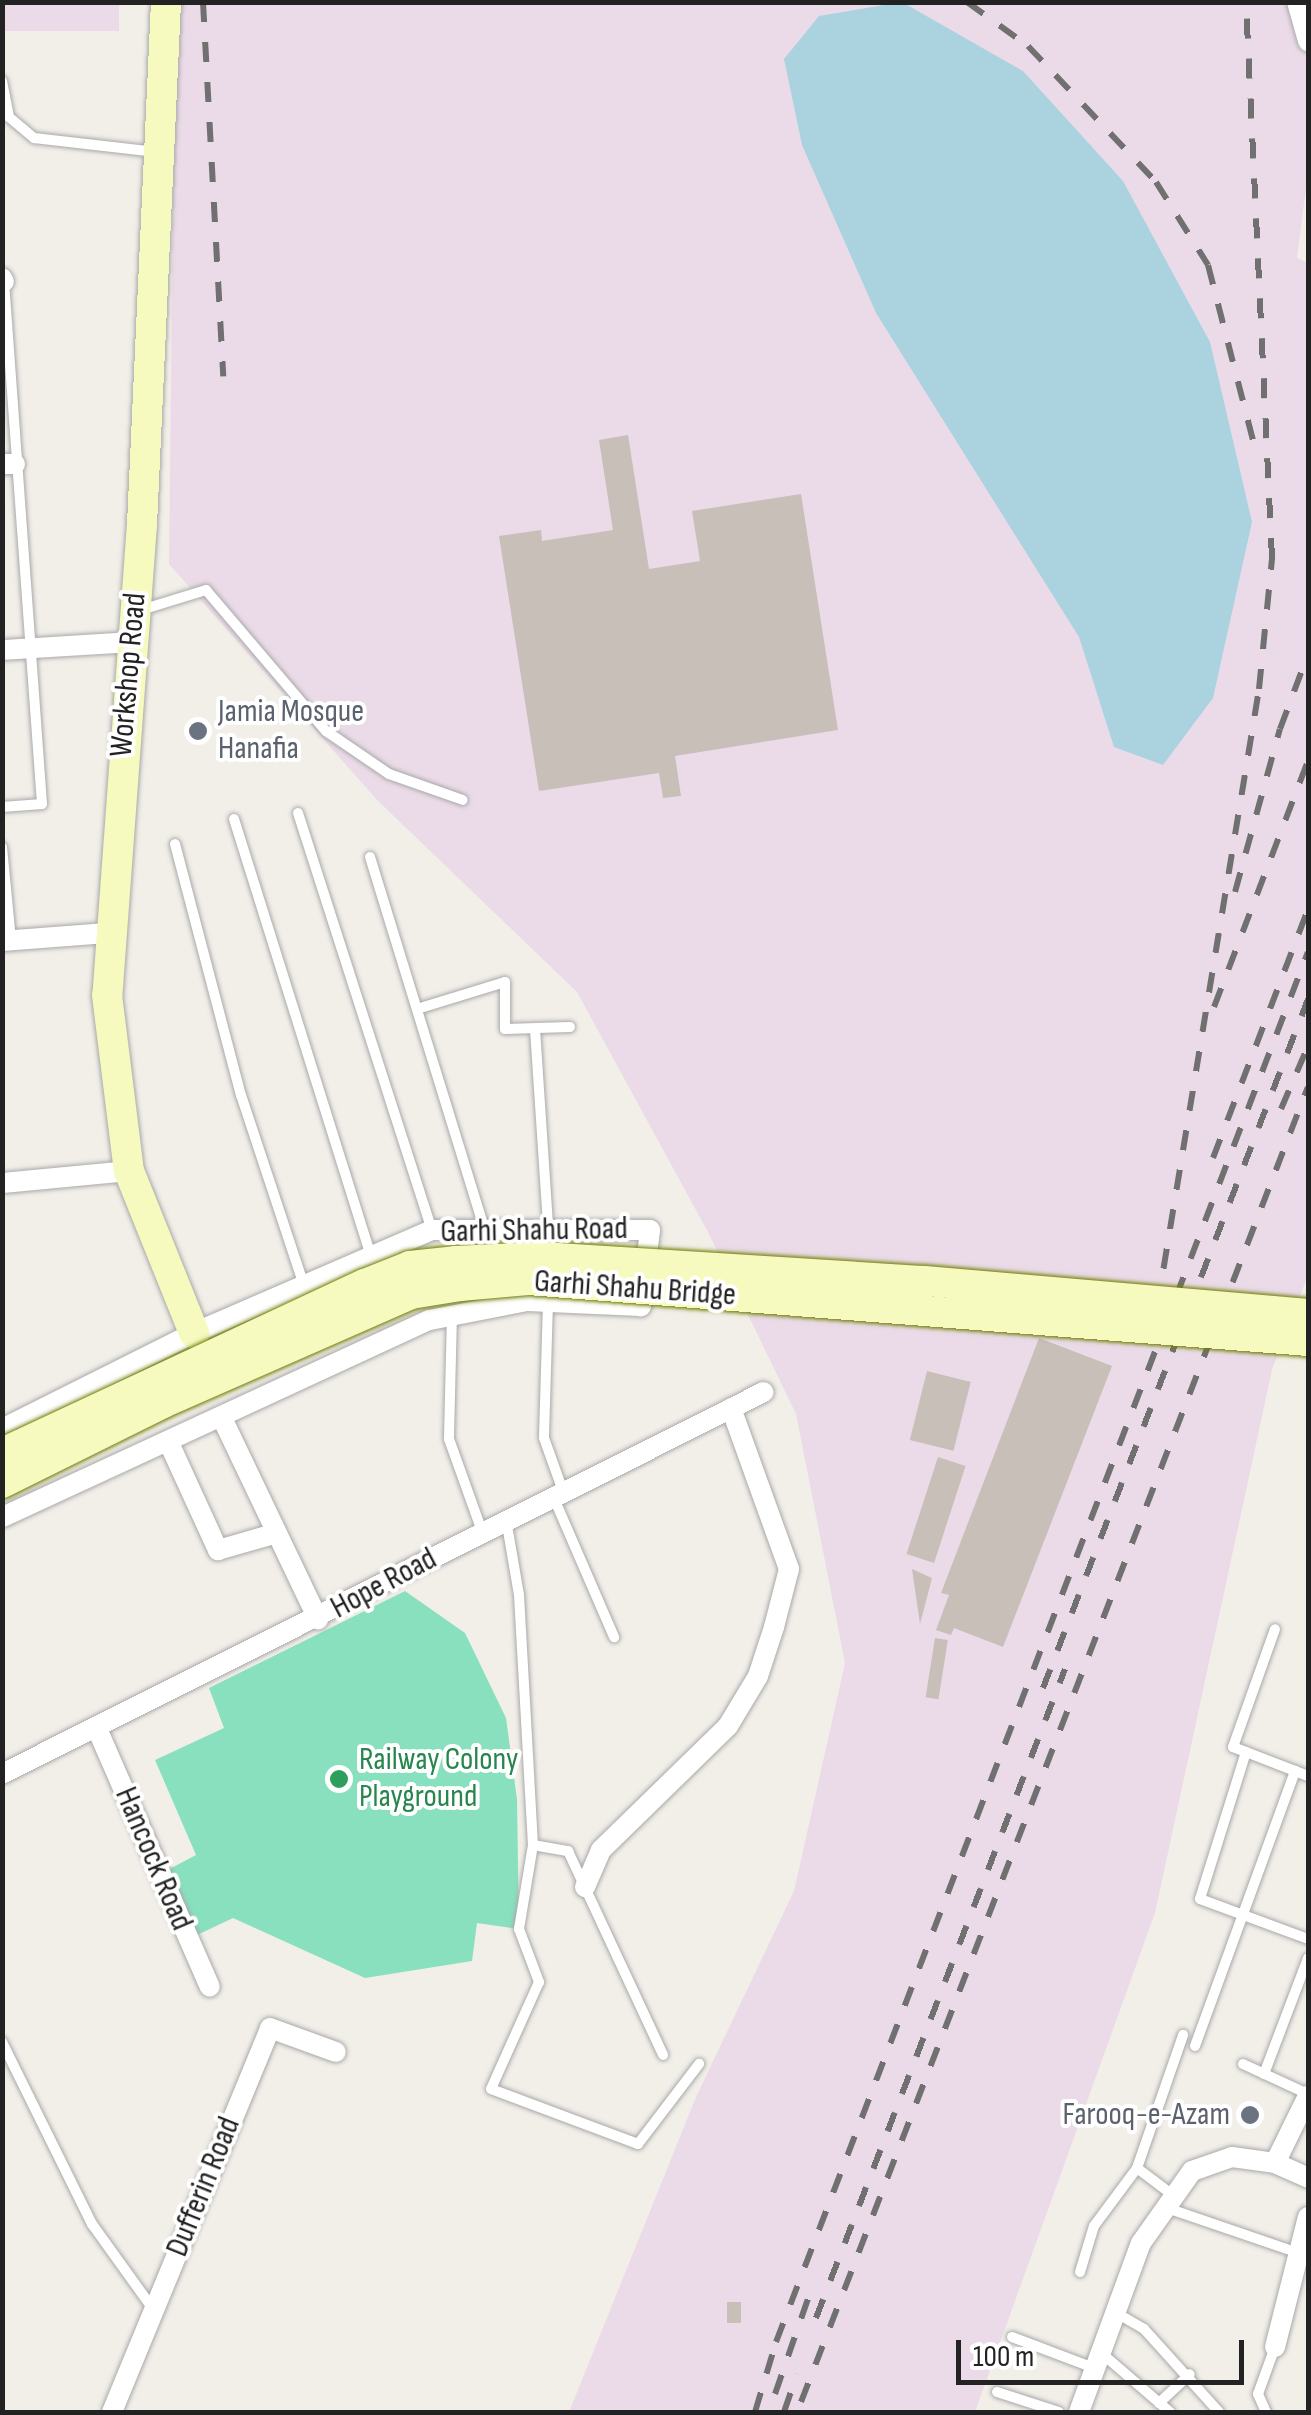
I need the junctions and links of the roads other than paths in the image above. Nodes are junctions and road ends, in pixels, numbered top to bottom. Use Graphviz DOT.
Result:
graph roads {
  1 [pos="166,2"];
  2 [pos="1297,2"];
  3 [pos="1308,37"];
  4 [pos="2,81"];
  5 [pos="6,116"];
  6 [pos="162,152"];
  7 [pos="3,280"];
  8 [pos="9,464"];
  9 [pos="133,627"];
  10 [pos="32,649"];
  11 [pos="2,650"];
  12 [pos="464,800"];
  13 [pos="2,808"];
  14 [pos="298,813"];
  15 [pos="234,818"];
  16 [pos="175,844"];
  17 [pos="2,847"];
  18 [pos="370,857"];
  19 [pos="107,933"];
  20 [pos="7,941"];
  21 [pos="417,1009"];
  22 [pos="535,1028"];
  23 [pos="570,1028"];
  24 [pos="129,1171"];
  25 [pos="2,1183"];
  26 [pos="548,1227"];
  27 [pos="484,1228"];
  28 [pos="432,1230"];
  29 [pos="372,1256"];
  30 [pos="304,1286"];
  31 [pos="548,1302"];
  32 [pos="452,1314"];
  33 [pos="1308,1314"];
  34 [pos="194,1333"];
  35 [pos="1308,1340"];
  36 [pos="764,1392"];
  37 [pos="730,1408"];
  38 [pos="223,1420"];
  39 [pos="2,1429"];
  40 [pos="170,1443"];
  41 [pos="2,1453"];
  42 [pos="2,1483"];
  43 [pos="558,1493"];
  44 [pos="2,1517"];
  45 [pos="506,1519"];
  46 [pos="482,1530"];
  47 [pos="277,1532"];
  48 [pos="318,1620"];
  49 [pos="1275,1629"];
  50 [pos="614,1637"];
  51 [pos="98,1731"];
  52 [pos="1246,1752"];
  53 [pos="1295,1771"];
  54 [pos="2,1774"];
  55 [pos="1308,1776"];
  56 [pos="534,1845"];
  57 [pos="585,1887"];
  58 [pos="1243,1915"];
  59 [pos="1308,1938"];
  60 [pos="1308,1958"];
  61 [pos="210,1987"];
  62 [pos="1184,2035"];
  63 [pos="2,2042"];
  64 [pos="1195,2046"];
  65 [pos="336,2052"];
  66 [pos="664,2055"];
  67 [pos="699,2064"];
  68 [pos="1243,2064"];
  69 [pos="1264,2074"];
  70 [pos="1308,2095"];
  71 [pos="1274,2163"];
  72 [pos="1137,2168"];
  73 [pos="1308,2178"];
  74 [pos="1170,2202"];
  75 [pos="1308,2217"];
  76 [pos="1288,2249"];
  77 [pos="1080,2272"];
  78 [pos="153,2310"];
  79 [pos="1112,2310"];
  80 [pos="1012,2338"];
  81 [pos="1275,2347"];
  82 [pos="1096,2360"];
  83 [pos="1190,2374"];
  84 [pos="997,2392"];
  85 [pos="1159,2402"];
  86 [pos="112,2412"];
  87 [pos="1059,2412"];
  88 [pos="1079,2412"];
  89 [pos="1170,2412"];
  90 [pos="1219,2412"];
  91 [pos="1266,2412"];
  1 -- 6 [label="main road, Workshop Road"];
  2 -- 3 [label="street"];
  4 -- 5 [label="lane"];
  5 -- 6 [label="lane"];
  6 -- 9 [label="main road, Workshop Road"];
  7 -- 8 [label="lane"];
  8 -- 10 [label="lane"];
  9 -- 10 [label="street"];
  9 -- 12 [label="lane"];
  9 -- 19 [label="main road, Workshop Road"];
  10 -- 11 [label="street"];
  10 -- 13 [label="lane"];
  14 -- 28 [label="lane"];
  15 -- 29 [label="lane"];
  16 -- 30 [label="lane"];
  17 -- 20 [label="lane"];
  18 -- 21 [label="lane"];
  19 -- 20 [label="street"];
  19 -- 24 [label="main road, Workshop Road"];
  21 -- 22 [label="lane"];
  21 -- 27 [label="lane"];
  22 -- 23 [label="lane"];
  22 -- 26 [label="lane"];
  24 -- 25 [label="street"];
  24 -- 34 [label="main road, Workshop Road"];
  26 -- 27 [label="street, Garhi Shahu Road"];
  26 -- 31 [label="street, Garhi Shahu Road"];
  27 -- 28 [label="street, Garhi Shahu Road"];
  28 -- 29 [label="street, Garhi Shahu Road"];
  29 -- 30 [label="street, Garhi Shahu Road"];
  30 -- 34 [label="street, Garhi Shahu Road"];
  31 -- 32 [label="street, Garhi Shahu Road"];
  31 -- 43 [label="lane"];
  32 -- 38 [label="street, Garhi Shahu Road"];
  32 -- 46 [label="lane"];
  33 -- 41 [label="main road, Garhi Shahu Bridge, bridge"];
  34 -- 39 [label="street, Garhi Shahu Road"];
  35 -- 42 [label="main road, Garhi Shahu Bridge, bridge"];
  36 -- 37 [label="street, Hope Road"];
  37 -- 43 [label="street, Hope Road"];
  37 -- 57 [label="street"];
  38 -- 40 [label="street, Garhi Shahu Road"];
  38 -- 47 [label="street"];
  40 -- 44 [label="street, Garhi Shahu Road"];
  40 -- 47 [label="street"];
  43 -- 45 [label="street, Hope Road"];
  43 -- 50 [label="lane"];
  45 -- 46 [label="street, Hope Road"];
  45 -- 56 [label="lane"];
  46 -- 48 [label="street, Hope Road"];
  47 -- 48 [label="street"];
  48 -- 51 [label="street, Hope Road"];
  49 -- 52 [label="lane"];
  51 -- 54 [label="street, Hope Road"];
  51 -- 61 [label="street, Hancock Road"];
  52 -- 53 [label="lane"];
  52 -- 58 [label="lane"];
  53 -- 55 [label="lane"];
  53 -- 58 [label="lane"];
  56 -- 57 [label="lane"];
  56 -- 67 [label="lane"];
  57 -- 66 [label="lane"];
  58 -- 59 [label="lane"];
  58 -- 64 [label="lane"];
  60 -- 69 [label="lane"];
  62 -- 72 [label="lane"];
  63 -- 78 [label="lane"];
  65 -- 78 [label="street, Dufferin Road"];
  68 -- 69 [label="lane"];
  69 -- 70 [label="lane"];
  70 -- 71 [label="street"];
  71 -- 73 [label="street"];
  71 -- 74 [label="street"];
  72 -- 74 [label="lane"];
  72 -- 77 [label="lane"];
  74 -- 76 [label="lane"];
  74 -- 79 [label="street"];
  75 -- 81 [label="street"];
  78 -- 86 [label="street, Dufferin Road"];
  79 -- 82 [label="street"];
  79 -- 83 [label="lane"];
  80 -- 82 [label="lane"];
  81 -- 91 [label="lane"];
  82 -- 85 [label="lane"];
  82 -- 88 [label="street"];
  83 -- 85 [label="lane"];
  83 -- 90 [label="lane"];
  84 -- 87 [label="lane"];
  85 -- 89 [label="lane"];
}
